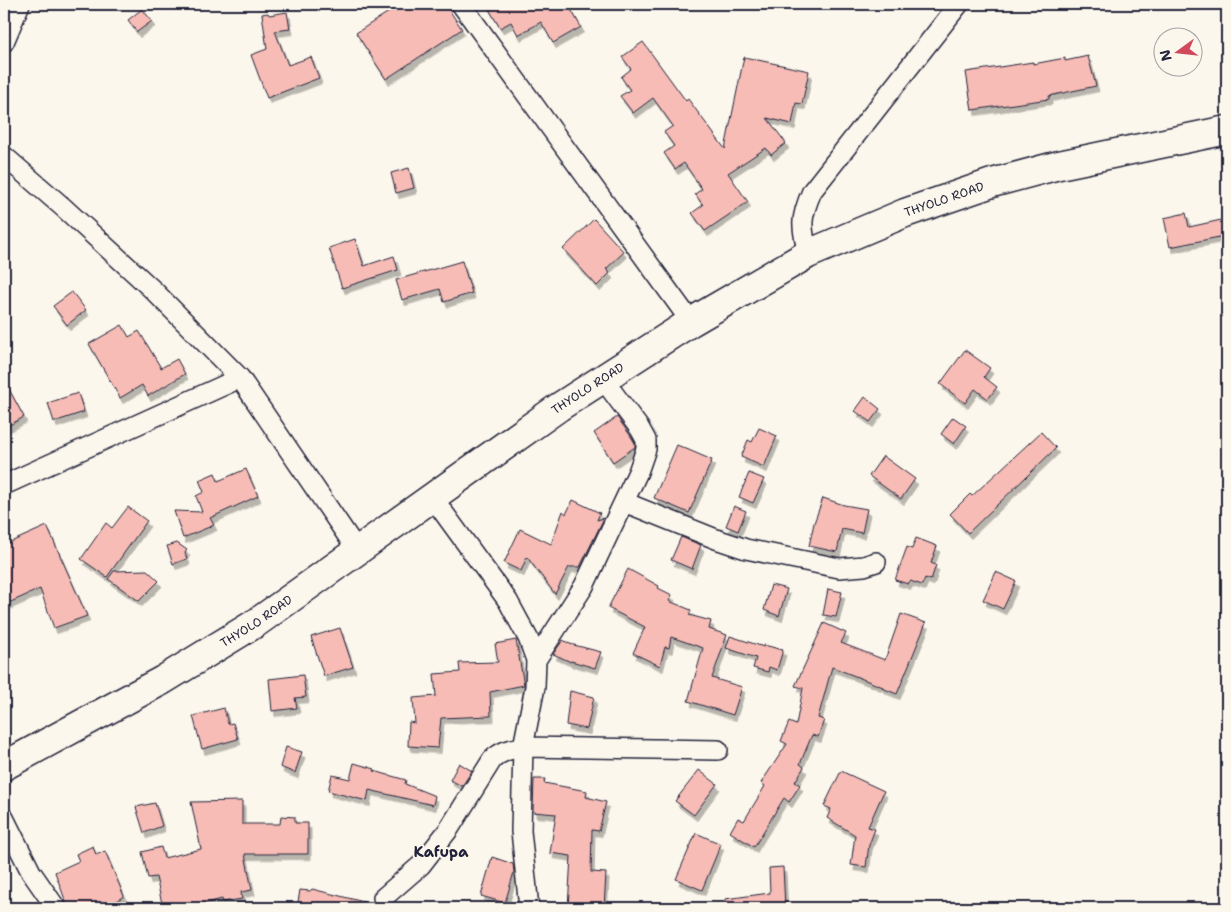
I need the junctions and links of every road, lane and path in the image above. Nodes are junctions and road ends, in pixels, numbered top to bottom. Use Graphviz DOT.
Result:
graph roads {
  1 [pos="20,4"];
  2 [pos="462,4"];
  3 [pos="959,4"];
  4 [pos="4,42"];
  5 [pos="1227,130"];
  6 [pos="4,156"];
  7 [pos="808,254"];
  8 [pos="691,322"];
  9 [pos="240,378"];
  10 [pos="603,378"];
  11 [pos="4,485"];
  12 [pos="433,498"];
  13 [pos="624,502"];
  14 [pos="357,550"];
  15 [pos="876,562"];
  16 [pos="536,660"];
  17 [pos="522,747"];
  18 [pos="718,750"];
  19 [pos="4,766"];
  20 [pos="4,818"];
  21 [pos="383,898"];
  22 [pos="56,908"];
  23 [pos="529,908"];
  1 -- 4 [label="street"];
  2 -- 8 [label="street"];
  3 -- 7 [label="street"];
  5 -- 7 [label="highway, THYOLO ROAD"];
  6 -- 9 [label="street"];
  7 -- 8 [label="highway, THYOLO ROAD"];
  8 -- 10 [label="highway, THYOLO ROAD"];
  9 -- 11 [label="street"];
  9 -- 14 [label="street"];
  10 -- 12 [label="highway, THYOLO ROAD"];
  10 -- 13 [label="street"];
  12 -- 14 [label="highway, THYOLO ROAD"];
  12 -- 16 [label="street"];
  13 -- 15 [label="street"];
  13 -- 16 [label="street"];
  14 -- 19 [label="highway, THYOLO ROAD"];
  16 -- 17 [label="street"];
  17 -- 18 [label="street"];
  17 -- 21 [label="street"];
  17 -- 23 [label="street"];
  20 -- 22 [label="street"];
}
